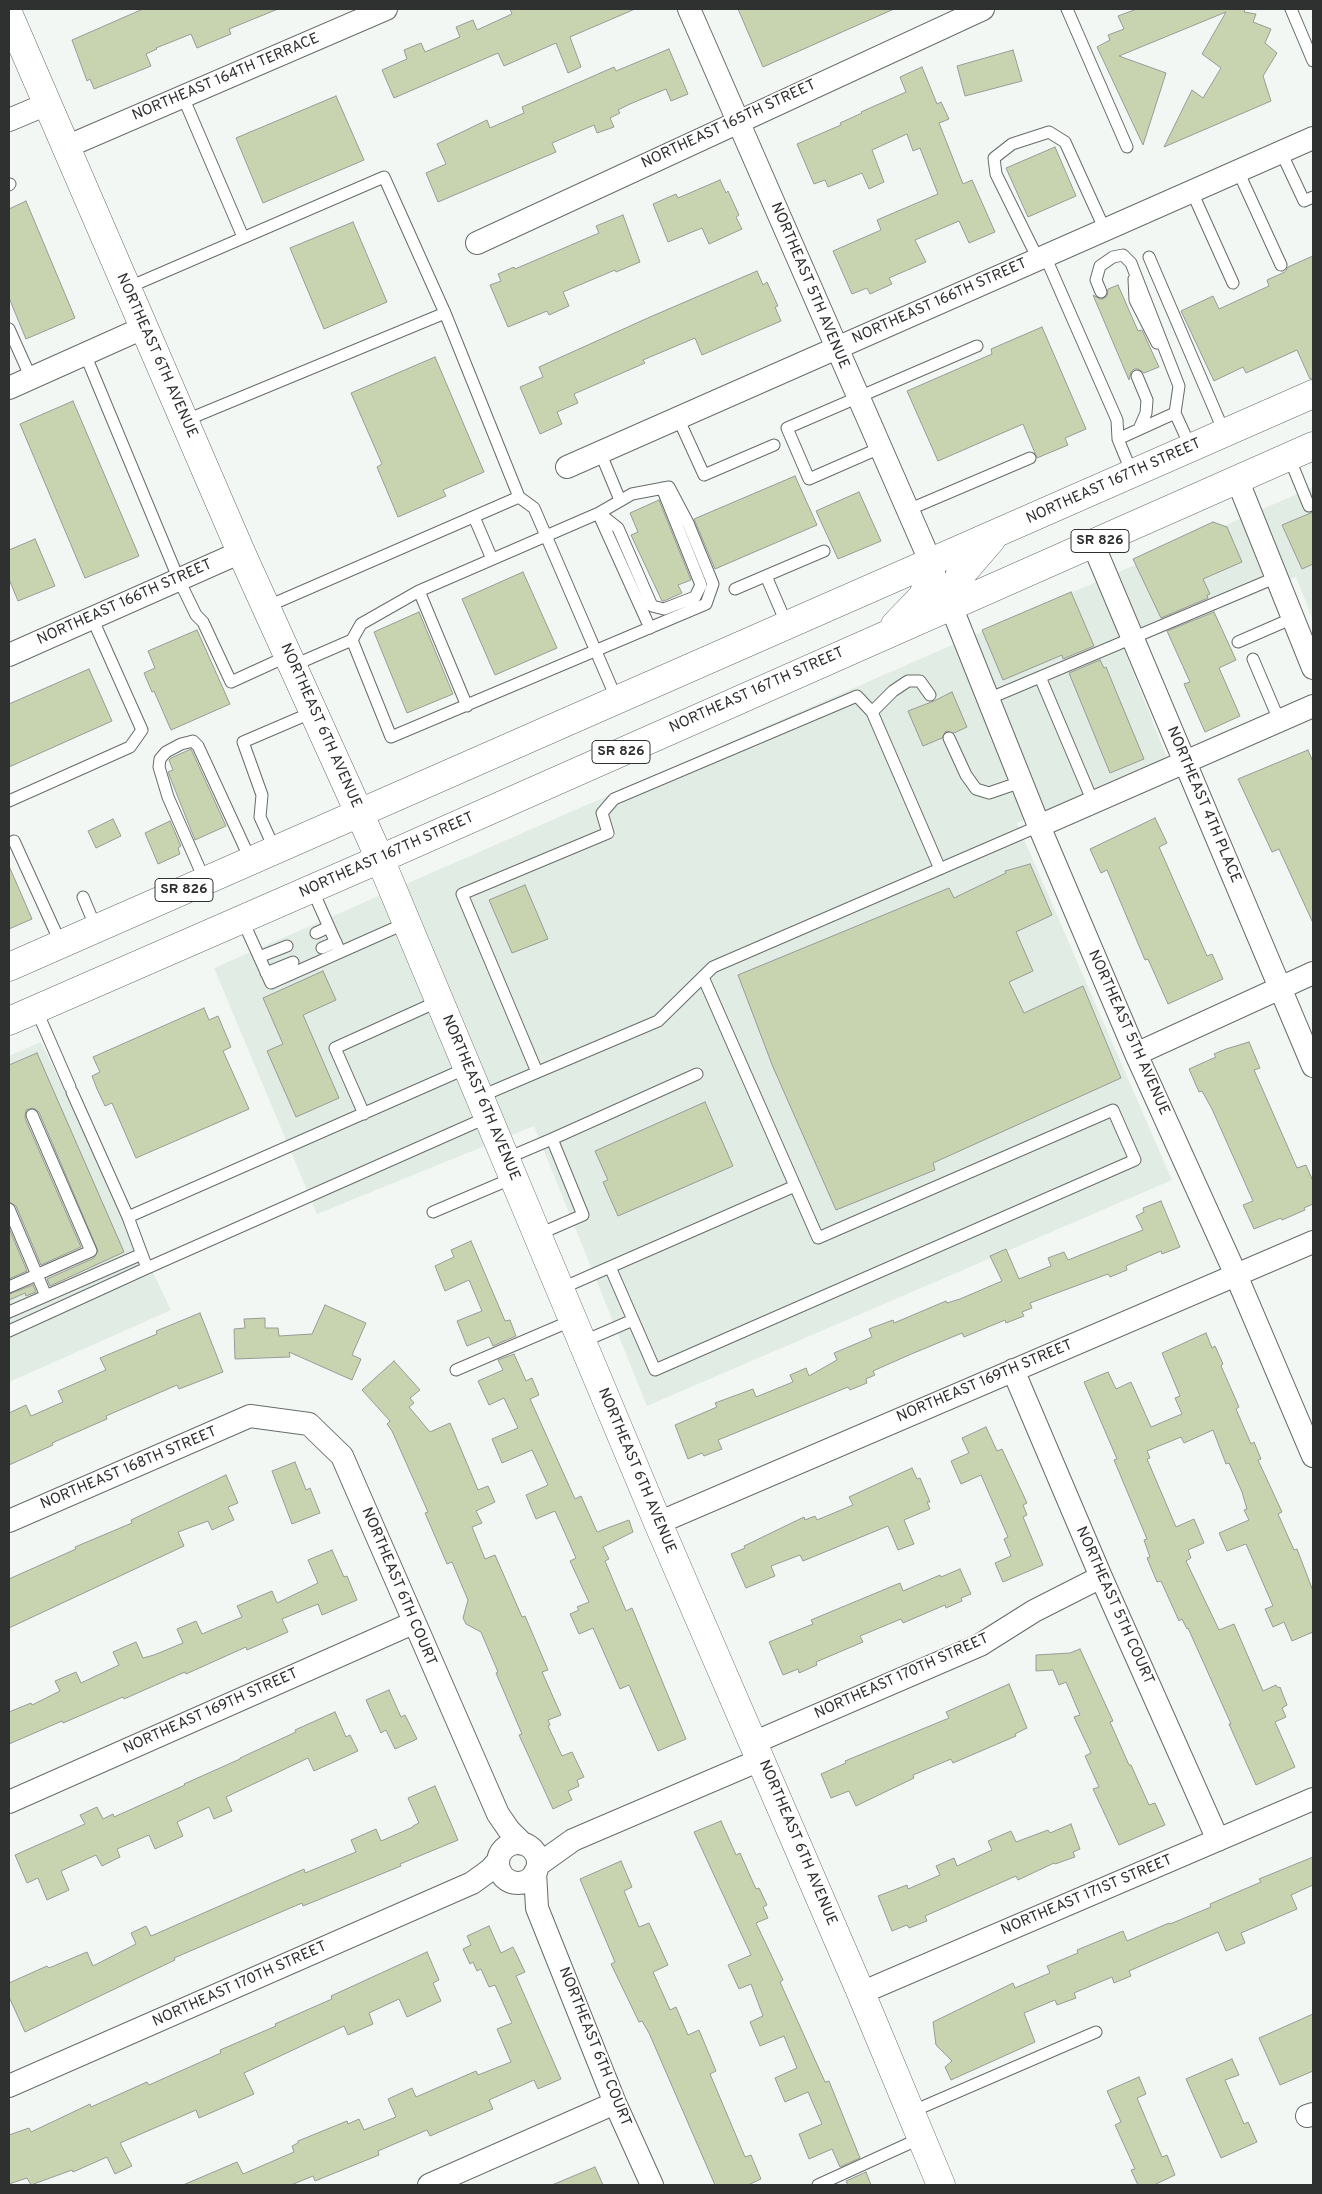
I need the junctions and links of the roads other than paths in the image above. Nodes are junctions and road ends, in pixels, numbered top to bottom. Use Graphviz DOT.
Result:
graph roads {
  1 [pos="386,9"];
  2 [pos="689,9"];
  3 [pos="983,9"];
  4 [pos="1067,9"];
  5 [pos="1290,9"];
  6 [pos="9,15"];
  7 [pos="1313,61"];
  8 [pos="183,97"];
  9 [pos="47,104"];
  10 [pos="9,120"];
  11 [pos="738,121"];
  12 [pos="1313,138"];
  13 [pos="66,147"];
  14 [pos="1127,147"];
  15 [pos="1281,152"];
  16 [pos="1238,171"];
  17 [pos="1192,192"];
  18 [pos="1313,197"];
  19 [pos="1105,230"];
  20 [pos="243,237"];
  21 [pos="477,243"];
  22 [pos="1042,257"];
  23 [pos="1148,257"];
  24 [pos="1281,265"];
  25 [pos="1233,283"];
  26 [pos="126,288"];
  27 [pos="1101,292"];
  28 [pos="445,314"];
  29 [pos="143,328"];
  30 [pos="9,329"];
  31 [pos="977,346"];
  32 [pos="836,348"];
  33 [pos="85,354"];
  34 [pos="1137,376"];
  35 [pos="30,378"];
  36 [pos="9,388"];
  37 [pos="1313,394"];
  38 [pos="858,398"];
  39 [pos="1175,413"];
  40 [pos="678,418"];
  41 [pos="184,421"];
  42 [pos="1139,429"];
  43 [pos="1224,434"];
  44 [pos="1118,438"];
  45 [pos="774,445"];
  46 [pos="1313,446"];
  47 [pos="880,448"];
  48 [pos="1191,448"];
  49 [pos="600,452"];
  50 [pos="1289,457"];
  51 [pos="1030,458"];
  52 [pos="567,467"];
  53 [pos="1132,474"];
  54 [pos="1237,479"];
  55 [pos="662,488"];
  56 [pos="520,497"];
  57 [pos="620,500"];
  58 [pos="1309,506"];
  59 [pos="908,510"];
  60 [pos="598,513"];
  61 [pos="474,517"];
  62 [pos="997,534"];
  63 [pos="547,536"];
  64 [pos="1093,544"];
  65 [pos="824,551"];
  66 [pos="241,552"];
  67 [pos="492,559"];
  68 [pos="931,563"];
  69 [pos="766,576"];
  70 [pos="1277,577"];
  71 [pos="179,580"];
  72 [pos="735,589"];
  73 [pos="419,591"];
  74 [pos="952,606"];
  75 [pos="266,607"];
  76 [pos="92,618"];
  77 [pos="1294,618"];
  78 [pos="787,626"];
  79 [pos="650,628"];
  80 [pos="886,635"];
  81 [pos="1132,638"];
  82 [pos="352,640"];
  83 [pos="1238,642"];
  84 [pos="597,651"];
  85 [pos="9,655"];
  86 [pos="1253,659"];
  87 [pos="290,661"];
  88 [pos="1313,668"];
  89 [pos="1040,677"];
  90 [pos="930,695"];
  91 [pos="988,698"];
  92 [pos="617,700"];
  93 [pos="467,706"];
  94 [pos="1313,706"];
  95 [pos="313,712"];
  96 [pos="872,712"];
  97 [pos="1279,720"];
  98 [pos="949,738"];
  99 [pos="1184,762"];
  100 [pos="1021,782"];
  101 [pos="9,800"];
  102 [pos="1093,802"];
  103 [pos="359,814"];
  104 [pos="1039,826"];
  105 [pos="14,841"];
  106 [pos="275,850"];
  107 [pos="380,859"];
  108 [pos="251,861"];
  109 [pos="940,869"];
  110 [pos="205,881"];
  111 [pos="312,889"];
  112 [pos="83,897"];
  113 [pos="242,919"];
  114 [pos="406,923"];
  115 [pos="329,927"];
  116 [pos="96,928"];
  117 [pos="316,933"];
  118 [pos="60,944"];
  119 [pos="287,946"];
  120 [pos="338,947"];
  121 [pos="322,948"];
  122 [pos="260,957"];
  123 [pos="293,962"];
  124 [pos="9,967"];
  125 [pos="266,973"];
  126 [pos="1313,973"];
  127 [pos="703,977"];
  128 [pos="1281,987"];
  129 [pos="439,1001"];
  130 [pos="36,1008"];
  131 [pos="9,1021"];
  132 [pos="1136,1054"];
  133 [pos="1313,1066"];
  134 [pos="467,1068"];
  135 [pos="537,1072"];
  136 [pos="697,1074"];
  137 [pos="483,1107"];
  138 [pos="364,1114"];
  139 [pos="32,1115"];
  140 [pos="552,1139"];
  141 [pos="509,1168"];
  142 [pos="795,1186"];
  143 [pos="9,1209"];
  144 [pos="433,1212"];
  145 [pos="128,1217"];
  146 [pos="537,1235"];
  147 [pos="1313,1242"];
  148 [pos="142,1254"];
  149 [pos="610,1267"];
  150 [pos="147,1268"];
  151 [pos="37,1275"];
  152 [pos="1236,1275"];
  153 [pos="9,1287"];
  154 [pos="560,1289"];
  155 [pos="46,1296"];
  156 [pos="9,1312"];
  157 [pos="633,1320"];
  158 [pos="9,1331"];
  159 [pos="578,1331"];
  160 [pos="456,1370"];
  161 [pos="1013,1370"];
  162 [pos="250,1416"];
  163 [pos="1313,1456"];
  164 [pos="9,1521"];
  165 [pos="658,1522"];
  166 [pos="1101,1576"];
  167 [pos="413,1622"];
  168 [pos="757,1751"];
  169 [pos="1313,1799"];
  170 [pos="9,1802"];
  171 [pos="498,1814"];
  172 [pos="1218,1840"];
  173 [pos="532,1857"];
  174 [pos="504,1869"];
  175 [pos="537,1908"];
  176 [pos="861,1993"];
  177 [pos="1096,2032"];
  178 [pos="9,2086"];
  179 [pos="616,2103"];
  180 [pos="911,2112"];
  181 [pos="921,2138"];
  182 [pos="428,2185"];
  183 [pos="652,2185"];
  184 [pos="818,2185"];
  185 [pos="941,2185"];
  1 -- 8 [label="street, NORTHEAST 164TH TERRACE"];
  2 -- 11 [label="street, NORTHEAST 5TH AVENUE"];
  3 -- 11 [label="street, NORTHEAST 165TH STREET"];
  4 -- 14 [label="lane"];
  5 -- 7 [label="lane"];
  6 -- 9 [label="main road, NORTHEAST 6TH AVENUE"];
  8 -- 13 [label="street, NORTHEAST 164TH TERRACE"];
  8 -- 20 [label="lane"];
  9 -- 10 [label="street"];
  9 -- 13 [label="main road, NORTHEAST 6TH AVENUE"];
  11 -- 21 [label="street, NORTHEAST 165TH STREET"];
  11 -- 32 [label="street, NORTHEAST 5TH AVENUE"];
  12 -- 15 [label="street, NORTHEAST 166TH STREET"];
  13 -- 26 [label="main road, NORTHEAST 6TH AVENUE"];
  15 -- 16 [label="street, NORTHEAST 166TH STREET"];
  15 -- 18 [label="lane"];
  16 -- 17 [label="street, NORTHEAST 166TH STREET"];
  16 -- 24 [label="lane"];
  17 -- 19 [label="street, NORTHEAST 166TH STREET"];
  17 -- 25 [label="lane"];
  19 -- 22 [label="street, NORTHEAST 166TH STREET"];
  19 -- 22 [label="lane"];
  20 -- 26 [label="lane"];
  20 -- 28 [label="lane"];
  22 -- 32 [label="street, NORTHEAST 166TH STREET"];
  22 -- 44 [label="lane"];
  23 -- 43 [label="lane"];
  26 -- 29 [label="main road, NORTHEAST 6TH AVENUE"];
  27 -- 39 [label="lane"];
  28 -- 41 [label="lane"];
  28 -- 56 [label="lane"];
  29 -- 33 [label="street"];
  29 -- 41 [label="main road, NORTHEAST 6TH AVENUE"];
  30 -- 35 [label="lane"];
  31 -- 38 [label="lane"];
  32 -- 38 [label="street, NORTHEAST 5TH AVENUE"];
  32 -- 40 [label="street, NORTHEAST 166TH STREET"];
  33 -- 35 [label="street"];
  33 -- 71 [label="lane"];
  34 -- 42 [label="lane"];
  35 -- 36 [label="street"];
  37 -- 43 [label="main road, NORTHEAST 167TH STREET / SR 826"];
  38 -- 47 [label="street, NORTHEAST 5TH AVENUE"];
  38 -- 47 [label="lane"];
  39 -- 42 [label="lane"];
  39 -- 48 [label="lane"];
  40 -- 45 [label="lane"];
  40 -- 49 [label="street, NORTHEAST 166TH STREET"];
  41 -- 66 [label="main road, NORTHEAST 6TH AVENUE"];
  42 -- 44 [label="lane"];
  43 -- 48 [label="main road, NORTHEAST 167TH STREET / SR 826"];
  44 -- 53 [label="lane"];
  46 -- 50 [label="main road, NORTHEAST 167TH STREET / SR 826"];
  47 -- 59 [label="street, NORTHEAST 5TH AVENUE"];
  48 -- 53 [label="main road, NORTHEAST 167TH STREET / SR 826"];
  49 -- 52 [label="street, NORTHEAST 166TH STREET"];
  49 -- 57 [label="lane"];
  50 -- 54 [label="main road, NORTHEAST 167TH STREET / SR 826"];
  50 -- 58 [label="lane"];
  51 -- 59 [label="lane"];
  53 -- 62 [label="main road, NORTHEAST 167TH STREET / SR 826"];
  54 -- 64 [label="main road, NORTHEAST 167TH STREET / SR 826"];
  54 -- 70 [label="street"];
  55 -- 57 [label="lane"];
  55 -- 60 [label="lane"];
  55 -- 79 [label="lane"];
  56 -- 61 [label="lane"];
  56 -- 63 [label="lane"];
  57 -- 60 [label="lane"];
  59 -- 68 [label="street, NORTHEAST 5TH AVENUE"];
  60 -- 63 [label="lane"];
  60 -- 79 [label="lane"];
  61 -- 67 [label="lane"];
  61 -- 75 [label="lane"];
  62 -- 68 [label="main road, NORTHEAST 167TH STREET / SR 826"];
  62 -- 74 [label="main road"];
  63 -- 67 [label="lane"];
  63 -- 84 [label="lane"];
  64 -- 74 [label="main road, NORTHEAST 167TH STREET / SR 826"];
  64 -- 81 [label="street, NORTHEAST 4TH PLACE"];
  65 -- 69 [label="lane"];
  66 -- 71 [label="street, NORTHEAST 166TH STREET"];
  66 -- 75 [label="main road, NORTHEAST 6TH AVENUE"];
  67 -- 73 [label="lane"];
  68 -- 78 [label="main road, NORTHEAST 167TH STREET / SR 826"];
  68 -- 80 [label="main road"];
  69 -- 72 [label="lane"];
  69 -- 78 [label="lane"];
  70 -- 77 [label="street"];
  70 -- 81 [label="lane"];
  71 -- 76 [label="street, NORTHEAST 166TH STREET"];
  71 -- 87 [label="lane"];
  73 -- 82 [label="lane"];
  73 -- 93 [label="lane"];
  74 -- 80 [label="main road, NORTHEAST 167TH STREET / SR 826"];
  74 -- 91 [label="street, NORTHEAST 5TH AVENUE"];
  75 -- 87 [label="main road, NORTHEAST 6TH AVENUE"];
  76 -- 85 [label="street, NORTHEAST 166TH STREET"];
  76 -- 101 [label="lane"];
  77 -- 83 [label="lane"];
  77 -- 88 [label="street"];
  78 -- 92 [label="main road, NORTHEAST 167TH STREET / SR 826"];
  79 -- 84 [label="lane"];
  80 -- 107 [label="main road, NORTHEAST 167TH STREET / SR 826"];
  81 -- 89 [label="lane"];
  81 -- 99 [label="street, NORTHEAST 4TH PLACE"];
  82 -- 87 [label="lane"];
  82 -- 93 [label="lane"];
  84 -- 92 [label="lane"];
  84 -- 93 [label="lane"];
  86 -- 97 [label="lane"];
  87 -- 95 [label="main road, NORTHEAST 6TH AVENUE"];
  89 -- 91 [label="lane"];
  89 -- 102 [label="lane"];
  90 -- 96 [label="lane"];
  91 -- 100 [label="street, NORTHEAST 5TH AVENUE"];
  92 -- 103 [label="main road, NORTHEAST 167TH STREET / SR 826"];
  94 -- 97 [label="street"];
  95 -- 103 [label="main road, NORTHEAST 6TH AVENUE"];
  95 -- 106 [label="lane"];
  96 -- 109 [label="lane"];
  96 -- 135 [label="lane"];
  97 -- 99 [label="street"];
  98 -- 100 [label="lane"];
  99 -- 102 [label="street"];
  99 -- 128 [label="street, NORTHEAST 4TH PLACE"];
  100 -- 104 [label="street, NORTHEAST 5TH AVENUE"];
  102 -- 104 [label="street"];
  103 -- 106 [label="main road, NORTHEAST 167TH STREET / SR 826"];
  103 -- 107 [label="main road, NORTHEAST 6TH AVENUE"];
  104 -- 109 [label="lane"];
  104 -- 132 [label="street, NORTHEAST 5TH AVENUE"];
  105 -- 118 [label="lane"];
  106 -- 108 [label="main road, NORTHEAST 167TH STREET / SR 826"];
  107 -- 111 [label="main road, NORTHEAST 167TH STREET / SR 826"];
  107 -- 114 [label="main road, NORTHEAST 6TH AVENUE"];
  108 -- 110 [label="main road, NORTHEAST 167TH STREET / SR 826"];
  108 -- 110 [label="lane"];
  109 -- 127 [label="lane"];
  110 -- 116 [label="main road, NORTHEAST 167TH STREET / SR 826"];
  111 -- 113 [label="main road, NORTHEAST 167TH STREET / SR 826"];
  111 -- 115 [label="lane"];
  112 -- 116 [label="lane"];
  113 -- 122 [label="lane"];
  113 -- 130 [label="main road, NORTHEAST 167TH STREET / SR 826"];
  114 -- 120 [label="lane"];
  114 -- 129 [label="main road, NORTHEAST 6TH AVENUE"];
  115 -- 117 [label="lane"];
  115 -- 120 [label="lane"];
  116 -- 118 [label="main road, NORTHEAST 167TH STREET / SR 826"];
  118 -- 124 [label="main road, NORTHEAST 167TH STREET / SR 826"];
  119 -- 122 [label="lane"];
  120 -- 121 [label="lane"];
  120 -- 125 [label="lane"];
  122 -- 125 [label="lane"];
  123 -- 125 [label="lane"];
  126 -- 128 [label="street"];
  127 -- 135 [label="lane"];
  127 -- 142 [label="lane"];
  128 -- 132 [label="street"];
  128 -- 133 [label="street, NORTHEAST 4TH PLACE"];
  129 -- 134 [label="main road, NORTHEAST 6TH AVENUE"];
  129 -- 138 [label="lane"];
  130 -- 131 [label="main road, NORTHEAST 167TH STREET / SR 826"];
  130 -- 145 [label="lane"];
  132 -- 152 [label="street, NORTHEAST 5TH AVENUE"];
  134 -- 137 [label="main road, NORTHEAST 6TH AVENUE"];
  134 -- 138 [label="lane"];
  135 -- 137 [label="lane"];
  136 -- 140 [label="lane"];
  137 -- 141 [label="main road, NORTHEAST 6TH AVENUE"];
  137 -- 150 [label="lane"];
  138 -- 145 [label="lane"];
  139 -- 151 [label="lane"];
  140 -- 141 [label="lane"];
  140 -- 146 [label="lane"];
  141 -- 144 [label="lane"];
  141 -- 146 [label="main road, NORTHEAST 6TH AVENUE"];
  142 -- 149 [label="lane"];
  142 -- 157 [label="lane"];
  143 -- 151 [label="lane"];
  145 -- 148 [label="lane"];
  146 -- 154 [label="main road, NORTHEAST 6TH AVENUE"];
  147 -- 152 [label="street, NORTHEAST 169TH STREET"];
  148 -- 150 [label="lane"];
  148 -- 155 [label="lane"];
  149 -- 154 [label="lane"];
  149 -- 157 [label="lane"];
  150 -- 158 [label="lane"];
  151 -- 153 [label="lane"];
  151 -- 155 [label="lane"];
  152 -- 161 [label="street, NORTHEAST 169TH STREET"];
  152 -- 163 [label="street, NORTHEAST 5TH AVENUE"];
  154 -- 159 [label="main road, NORTHEAST 6TH AVENUE"];
  155 -- 156 [label="lane"];
  157 -- 159 [label="lane"];
  159 -- 160 [label="lane"];
  159 -- 165 [label="main road, NORTHEAST 6TH AVENUE"];
  161 -- 165 [label="street, NORTHEAST 169TH STREET"];
  161 -- 166 [label="street, NORTHEAST 5TH COURT"];
  162 -- 164 [label="street, NORTHEAST 168TH STREET"];
  162 -- 167 [label="street, NORTHEAST 6TH COURT"];
  165 -- 168 [label="main road, NORTHEAST 6TH AVENUE"];
  166 -- 168 [label="street, NORTHEAST 170TH STREET"];
  166 -- 172 [label="street, NORTHEAST 5TH COURT"];
  167 -- 170 [label="street, NORTHEAST 169TH STREET"];
  167 -- 171 [label="street, NORTHEAST 6TH COURT"];
  168 -- 173 [label="street, NORTHEAST 170TH STREET"];
  168 -- 176 [label="main road, NORTHEAST 6TH AVENUE"];
  169 -- 172 [label="street, NORTHEAST 171ST STREET"];
  171 -- 173 [label="street, NORTHEAST 6TH COURT"];
  171 -- 174 [label="street, NORTHEAST 6TH COURT"];
  172 -- 176 [label="street, NORTHEAST 171ST STREET"];
  173 -- 174 [label="street"];
  173 -- 174 [label="street"];
  173 -- 175 [label="street, NORTHEAST 6TH COURT"];
  174 -- 175 [label="street, NORTHEAST 6TH COURT"];
  174 -- 178 [label="street, NORTHEAST 170TH STREET"];
  175 -- 179 [label="street, NORTHEAST 6TH COURT"];
  176 -- 180 [label="main road, NORTHEAST 6TH AVENUE"];
  177 -- 180 [label="lane"];
  179 -- 182 [label="street"];
  179 -- 183 [label="street, NORTHEAST 6TH COURT"];
  180 -- 181 [label="main road, NORTHEAST 6TH AVENUE"];
  181 -- 184 [label="lane"];
  181 -- 185 [label="main road, NORTHEAST 6TH AVENUE"];
}
